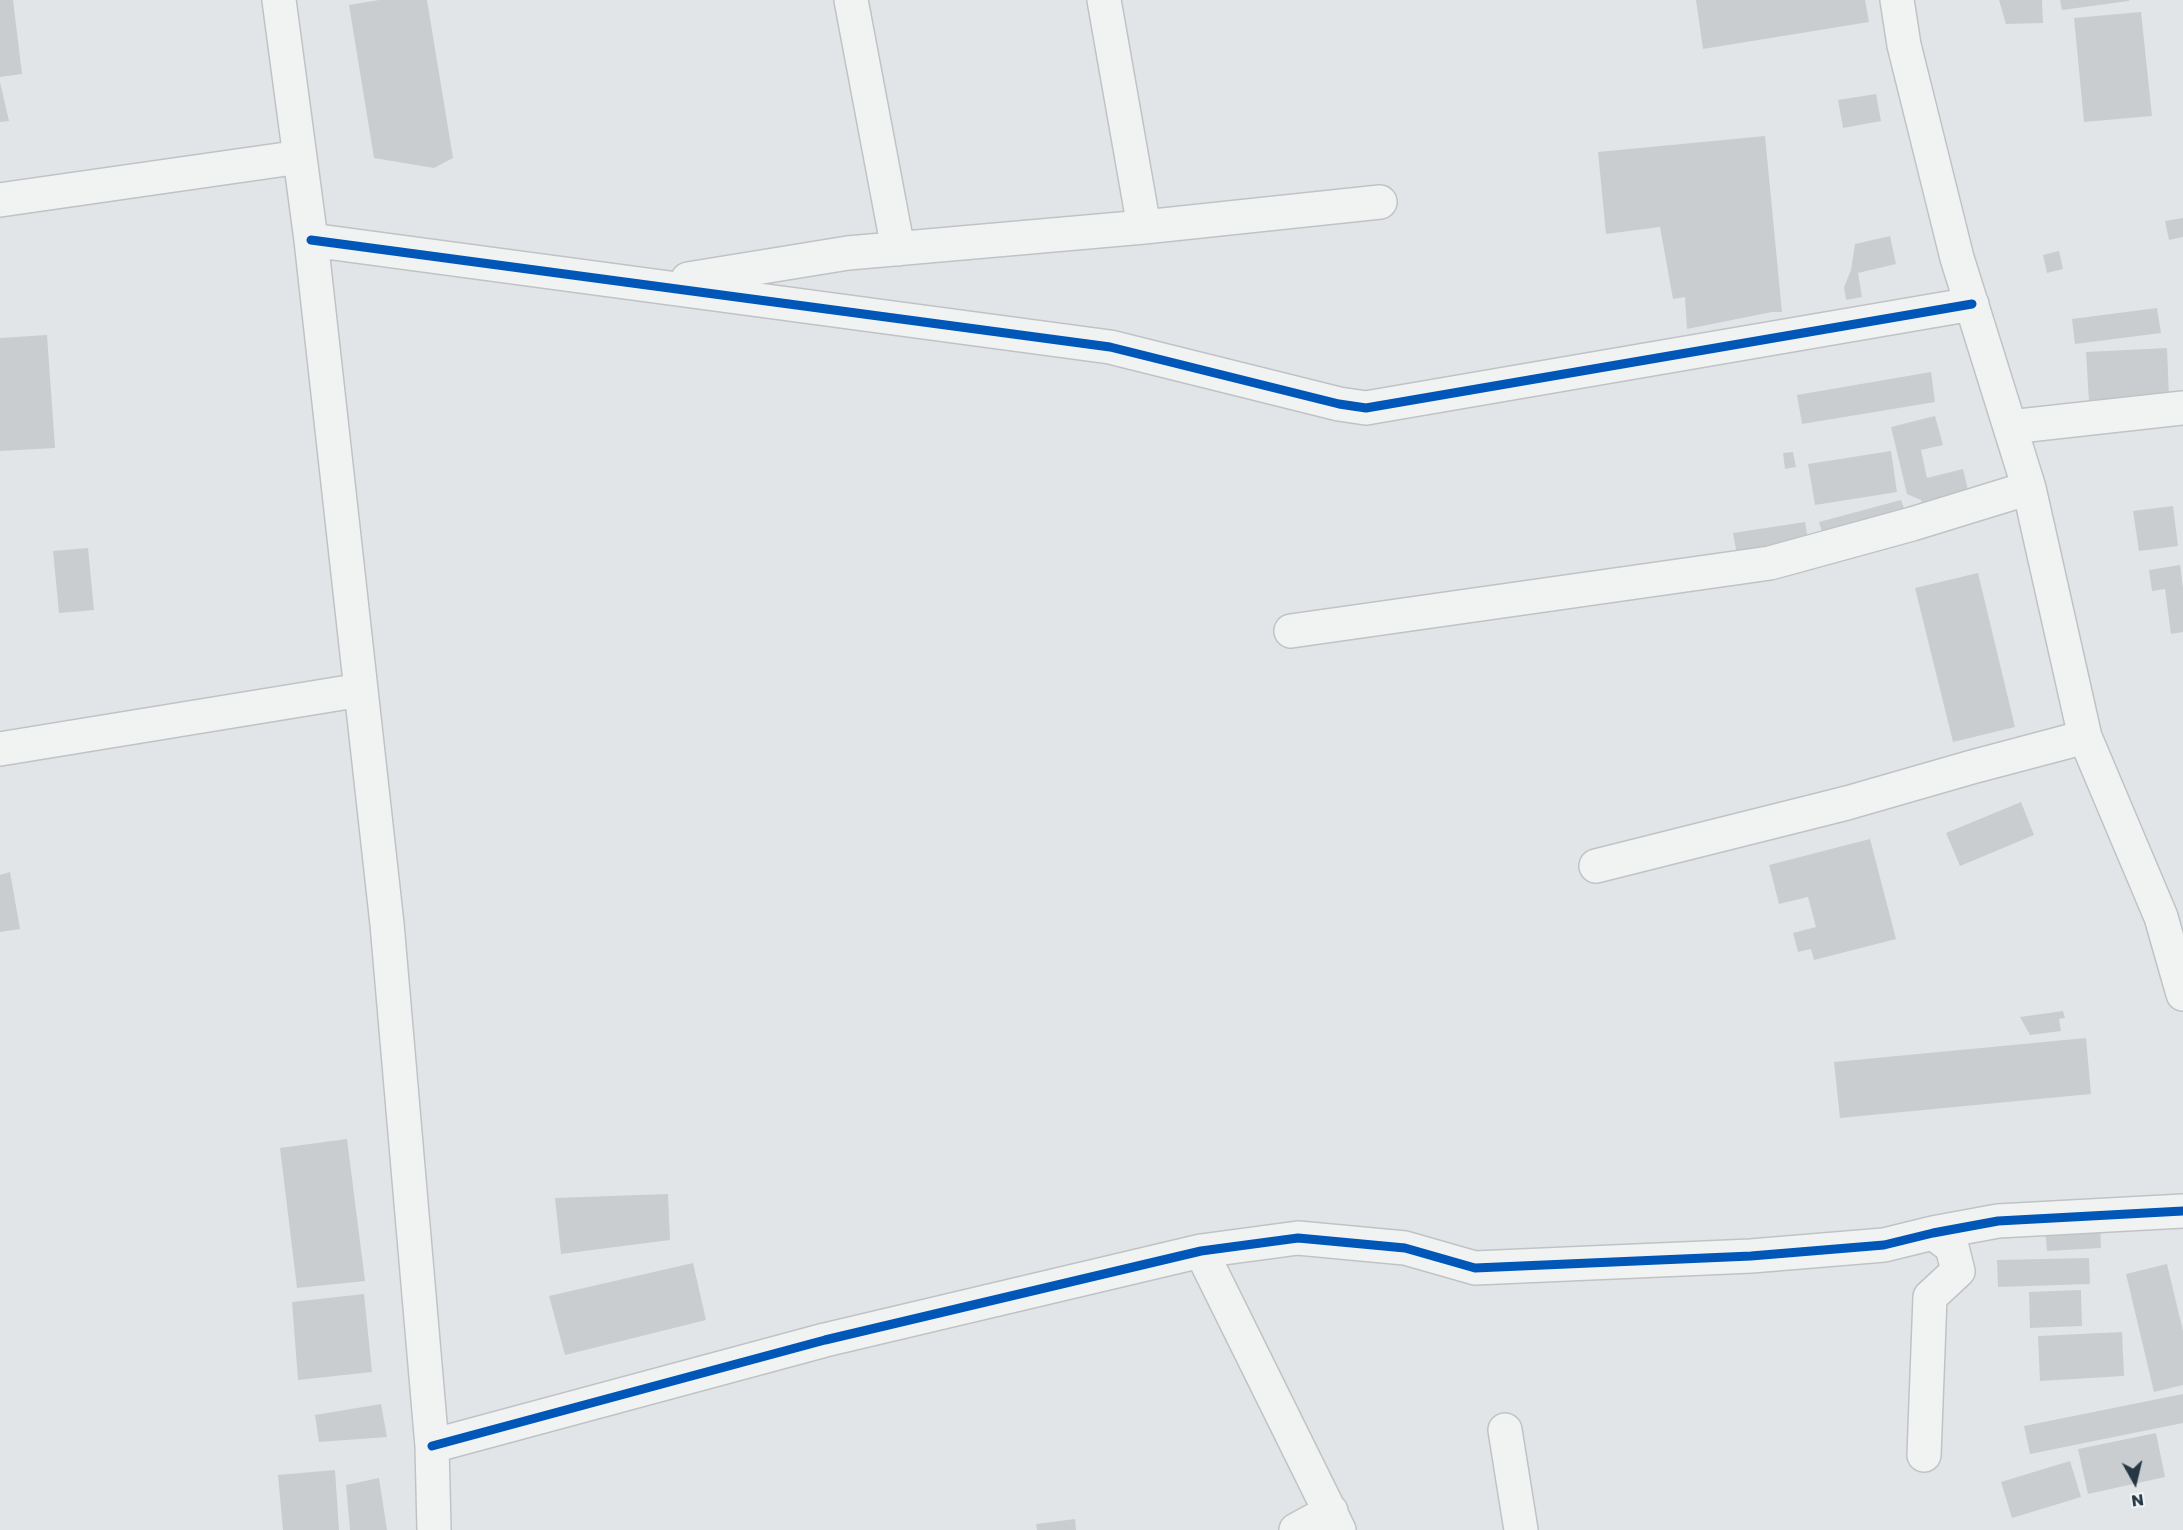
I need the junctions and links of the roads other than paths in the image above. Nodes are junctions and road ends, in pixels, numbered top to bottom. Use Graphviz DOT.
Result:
graph roads {
  1 [pos="279,0"];
  2 [pos="851,0"];
  3 [pos="1104,0"];
  4 [pos="1898,0"];
  5 [pos="300,157"];
  6 [pos="0,200"];
  7 [pos="1380,202"];
  8 [pos="1143,227"];
  9 [pos="312,240"];
  10 [pos="898,249"];
  11 [pos="652,285"];
  12 [pos="1972,304"];
  13 [pos="2183,408"];
  14 [pos="2010,427"];
  15 [pos="2029,488"];
  16 [pos="1291,631"];
  17 [pos="361,690"];
  18 [pos="2085,737"];
  19 [pos="0,749"];
  20 [pos="1596,866"];
  21 [pos="2183,994"];
  22 [pos="2183,1211"];
  23 [pos="1933,1233"];
  24 [pos="1201,1251"];
  25 [pos="1505,1430"];
  26 [pos="432,1446"];
  27 [pos="1924,1455"];
  28 [pos="1335,1520"];
  29 [pos="434,1530"];
  30 [pos="1296,1530"];
  31 [pos="1521,1530"];
  1 -- 5 [label="street"];
  2 -- 10 [label="street"];
  3 -- 8 [label="street"];
  4 -- 12 [label="street"];
  5 -- 6 [label="street"];
  5 -- 9 [label="street"];
  7 -- 8 [label="street"];
  8 -- 10 [label="street"];
  9 -- 11 [label="street"];
  9 -- 17 [label="street"];
  10 -- 11 [label="street"];
  11 -- 12 [label="street"];
  12 -- 14 [label="street"];
  13 -- 14 [label="street"];
  14 -- 15 [label="street"];
  15 -- 16 [label="street"];
  15 -- 18 [label="street"];
  17 -- 19 [label="street"];
  17 -- 26 [label="street"];
  18 -- 20 [label="street"];
  18 -- 21 [label="street"];
  22 -- 23 [label="street"];
  23 -- 24 [label="street"];
  23 -- 27 [label="street"];
  24 -- 26 [label="street"];
  24 -- 28 [label="street"];
  25 -- 31 [label="street"];
  26 -- 29 [label="street"];
  28 -- 30 [label="street"];
}
